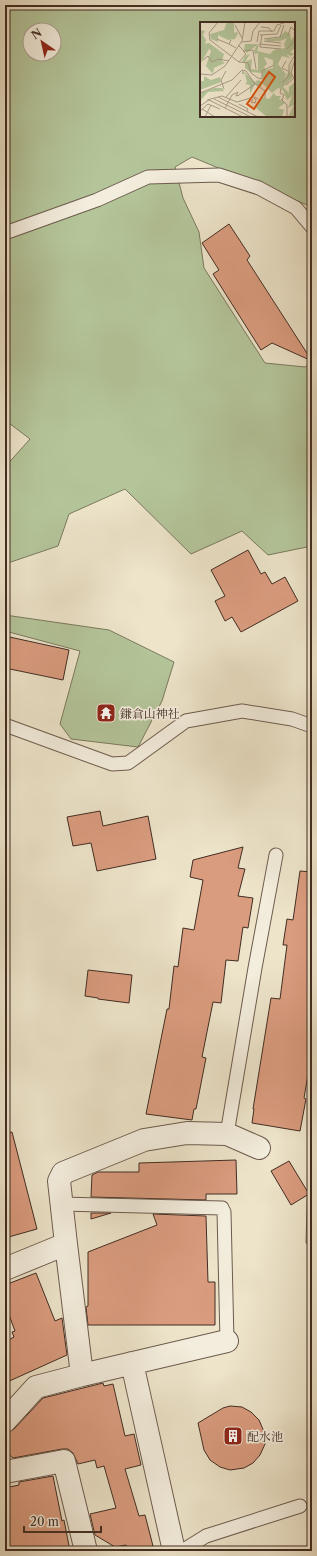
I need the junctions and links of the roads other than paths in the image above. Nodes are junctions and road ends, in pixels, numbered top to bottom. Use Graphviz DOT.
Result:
graph roads {
  1 [pos="312,227"];
  2 [pos="5,233"];
  3 [pos="5,725"];
  4 [pos="312,726"];
  5 [pos="276,855"];
  6 [pos="227,1134"];
  7 [pos="259,1148"];
  8 [pos="61,1204"];
  9 [pos="66,1244"];
  10 [pos="5,1269"];
  11 [pos="227,1341"];
  12 [pos="132,1363"];
  13 [pos="82,1375"];
  14 [pos="5,1421"];
  15 [pos="5,1472"];
  16 [pos="300,1506"];
  17 [pos="86,1551"];
  18 [pos="174,1551"];
  19 [pos="182,1551"];
  1 -- 2 [label="lane"];
  3 -- 4 [label="lane"];
  5 -- 6 [label="lane"];
  6 -- 7 [label="street"];
  6 -- 8 [label="street"];
  8 -- 9 [label="street"];
  8 -- 11 [label="lane"];
  9 -- 10 [label="street"];
  9 -- 13 [label="street"];
  11 -- 12 [label="street"];
  12 -- 13 [label="street"];
  12 -- 18 [label="street"];
  13 -- 14 [label="street"];
  15 -- 17 [label="street"];
  16 -- 19 [label="lane"];
}
